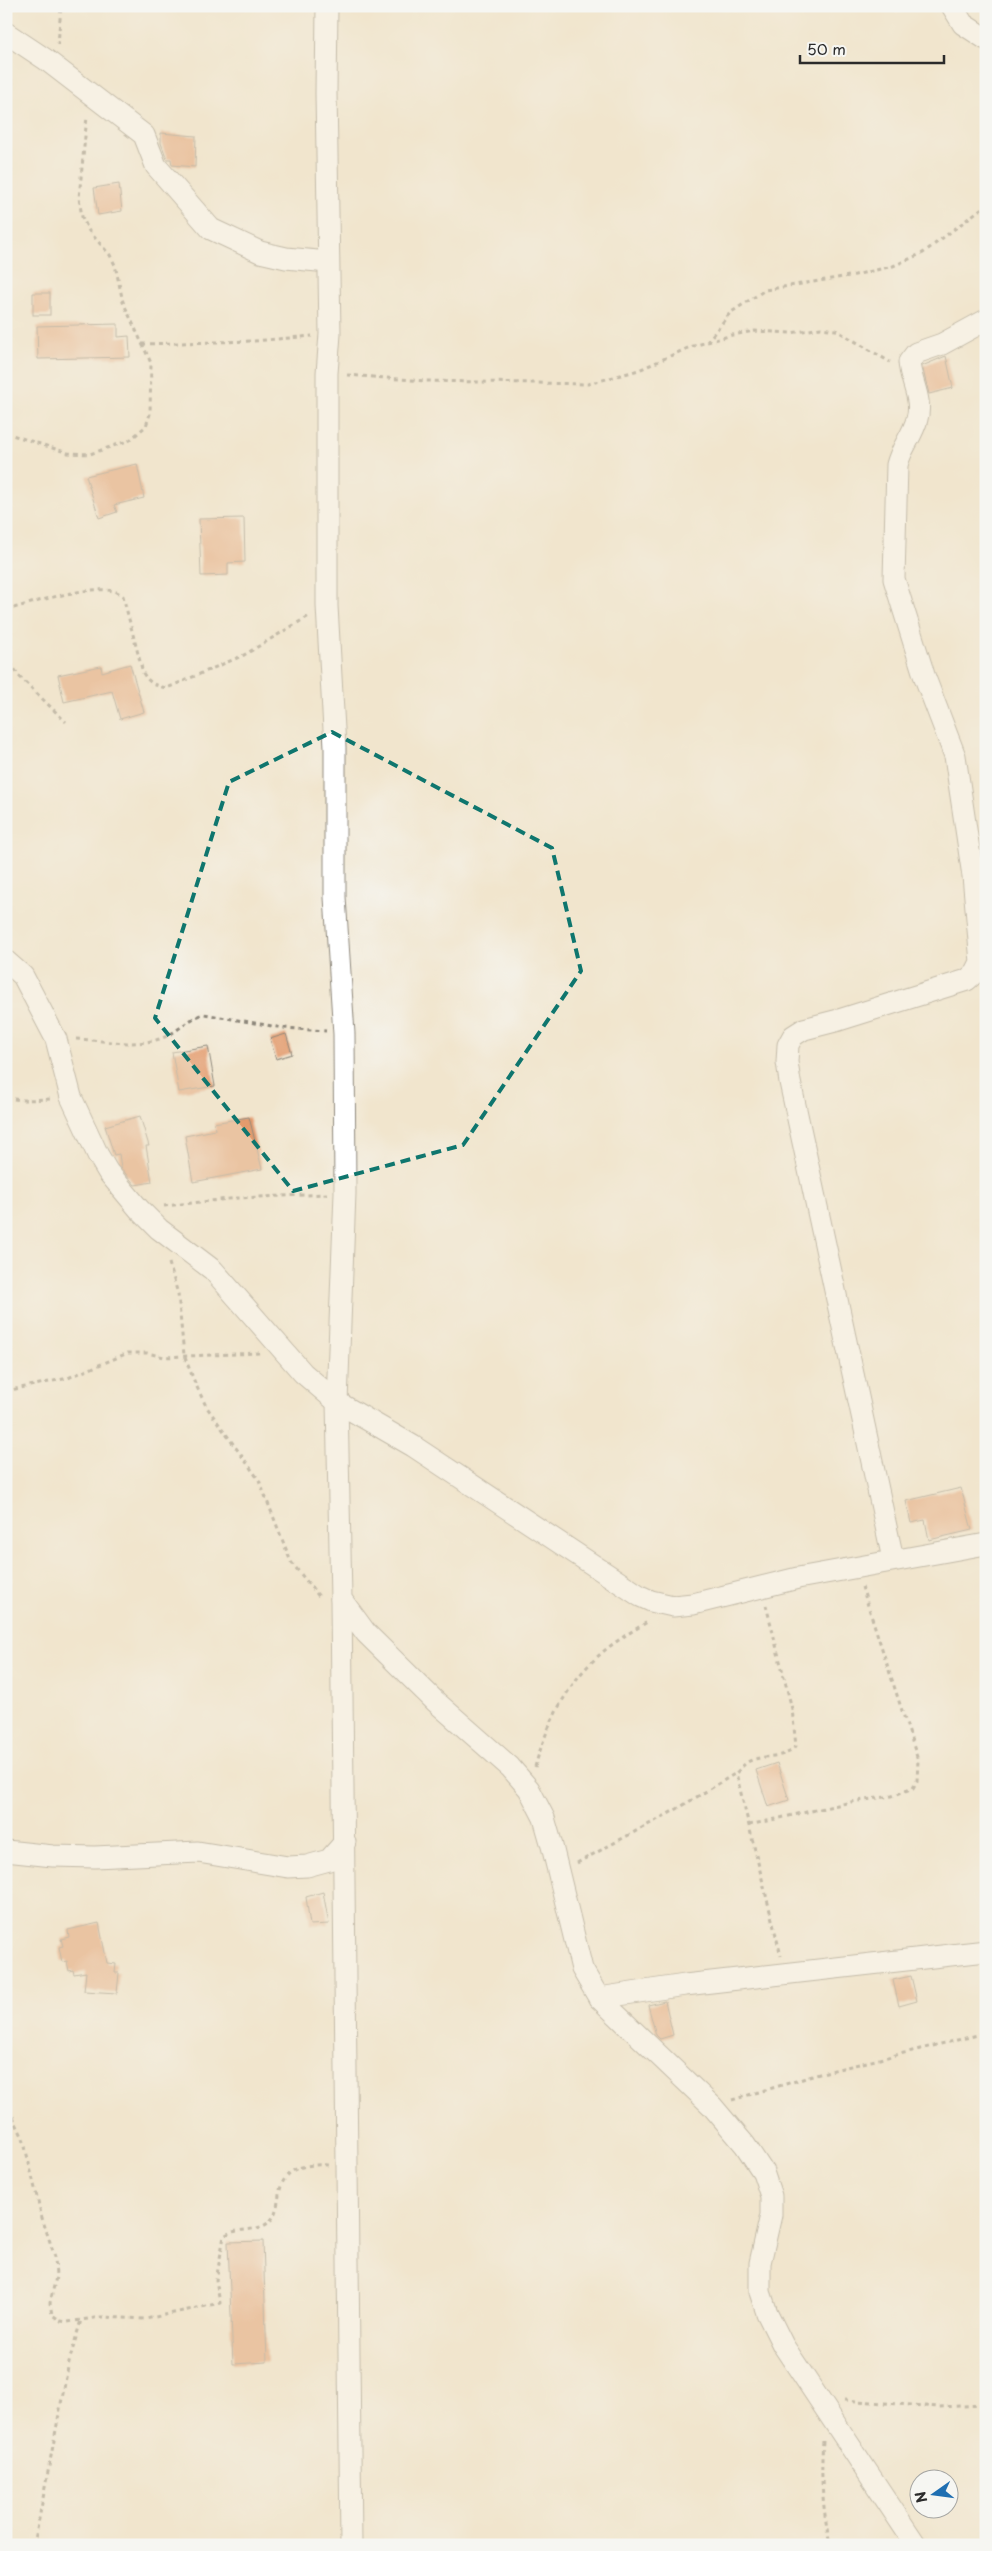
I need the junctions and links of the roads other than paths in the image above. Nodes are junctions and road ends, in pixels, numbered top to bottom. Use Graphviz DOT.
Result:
graph roads {
  1 [pos="327,6"];
  2 [pos="952,6"];
  3 [pos="6,33"];
  4 [pos="986,40"];
  5 [pos="328,262"];
  6 [pos="986,320"];
  7 [pos="979,874"];
  8 [pos="6,961"];
  9 [pos="337,1402"];
  10 [pos="986,1544"];
  11 [pos="893,1560"];
  12 [pos="341,1599"];
  13 [pos="345,1842"];
  14 [pos="6,1851"];
  15 [pos="986,1951"];
  16 [pos="599,1998"];
  17 [pos="351,2545"];
  18 [pos="916,2545"];
  1 -- 5 [label="street"];
  2 -- 4 [label="street"];
  3 -- 5 [label="street"];
  5 -- 9 [label="street"];
  6 -- 7 [label="street"];
  7 -- 11 [label="street"];
  8 -- 9 [label="street"];
  9 -- 11 [label="street"];
  9 -- 12 [label="street"];
  10 -- 11 [label="street"];
  12 -- 13 [label="street"];
  12 -- 16 [label="street"];
  13 -- 14 [label="street"];
  13 -- 17 [label="street"];
  15 -- 16 [label="street"];
  16 -- 18 [label="street"];
}
